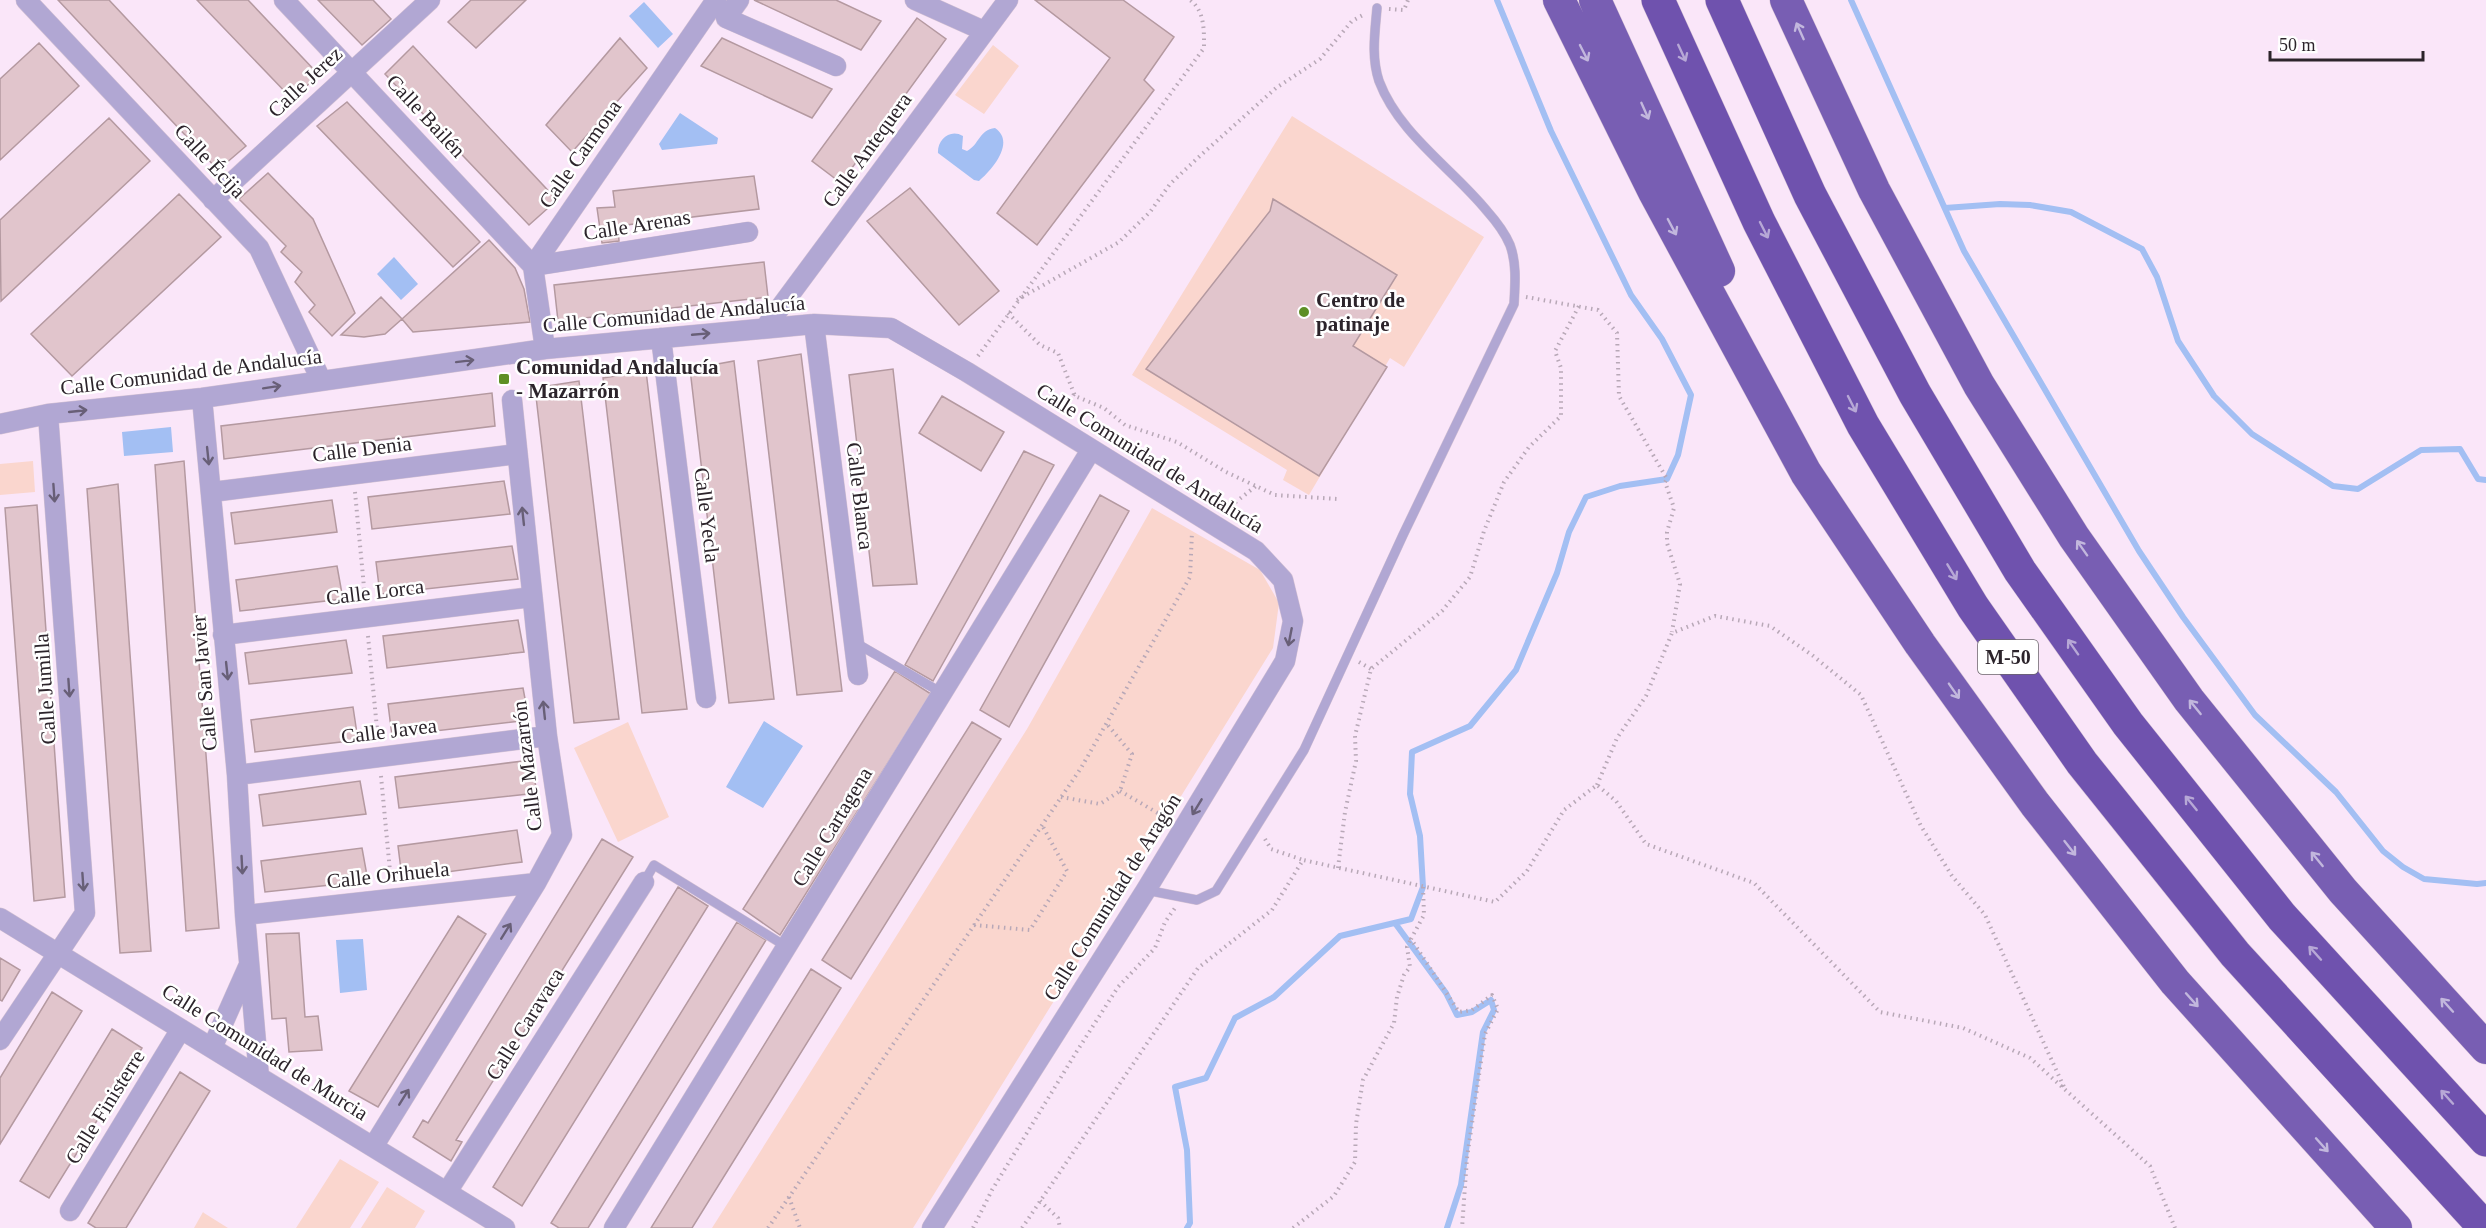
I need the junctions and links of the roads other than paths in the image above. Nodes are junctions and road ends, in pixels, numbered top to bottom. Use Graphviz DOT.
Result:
graph roads {
  1 [pos="26,0"];
  2 [pos="284,0"];
  3 [pos="429,0"];
  4 [pos="716,0"];
  5 [pos="739,0"];
  6 [pos="915,0"];
  7 [pos="1008,0"];
  8 [pos="1559,0"];
  9 [pos="1595,0"];
  10 [pos="1658,0"];
  11 [pos="1722,0"];
  12 [pos="1786,0"];
  13 [pos="1809,0"];
  14 [pos="1377,8"];
  15 [pos="984,31"];
  16 [pos="836,66"];
  17 [pos="352,71"];
  18 [pos="213,200"];
  19 [pos="748,232"];
  20 [pos="533,266"];
  21 [pos="814,324"];
  22 [pos="765,328"];
  23 [pos="661,338"];
  24 [pos="1959,346"];
  25 [pos="545,349"];
  26 [pos="321,380"];
  27 [pos="202,398"];
  28 [pos="512,400"];
  29 [pos="48,414"];
  30 [pos="0,424"];
  31 [pos="1091,450"];
  32 [pos="517,454"];
  33 [pos="212,492"];
  34 [pos="1283,580"];
  35 [pos="532,597"];
  36 [pos="223,636"];
  37 [pos="854,642"];
  38 [pos="1920,644"];
  39 [pos="858,675"];
  40 [pos="942,693"];
  41 [pos="706,698"];
  42 [pos="547,736"];
  43 [pos="237,775"];
  44 [pos="644,882"];
  45 [pos="536,883"];
  46 [pos="1146,890"];
  47 [pos="245,915"];
  48 [pos="0,918"];
  49 [pos="787,947"];
  50 [pos="58,952"];
  51 [pos="249,965"];
  52 [pos="182,1029"];
  53 [pos="0,1040"];
  54 [pos="212,1048"];
  55 [pos="2486,1048"];
  56 [pos="259,1077"];
  57 [pos="2486,1140"];
  58 [pos="373,1147"];
  59 [pos="447,1192"];
  60 [pos="70,1211"];
  61 [pos="505,1228"];
  62 [pos="614,1228"];
  63 [pos="932,1228"];
  64 [pos="2396,1228"];
  65 [pos="2485,1228"];
  1 -- 18 [label="street, Calle Écija"];
  2 -- 17 [label="street, Calle Bailén"];
  3 -- 17 [label="street, Calle Jerez"];
  4 -- 20 [label="street, Calle Carmona"];
  5 -- 16 [label="street"];
  6 -- 15 [label="street"];
  7 -- 15 [label="street, Calle Antequera"];
  8 -- 38 [label="highway, one-way"];
  9 -- 38 [label="highway, one-way"];
  10 -- 65 [label="highway, M-50, one-way"];
  57 -- 11 [label="highway, M-50, one-way"];
  24 -- 12 [label="highway, one-way"];
  13 -- 24 [label="highway"];
  14 -- 46 [label="lane"];
  15 -- 22 [label="street, Calle Antequera"];
  17 -- 18 [label="street, Calle Jerez"];
  17 -- 20 [label="street, Calle Bailén"];
  18 -- 26 [label="street, Calle Écija"];
  19 -- 20 [label="street, Calle Arenas"];
  20 -- 25 [label="street"];
  21 -- 22 [label="street, Calle Comunidad de Andalucía"];
  21 -- 31 [label="street, Calle Comunidad de Andalucía"];
  21 -- 37 [label="street, Calle Blanca"];
  23 -- 22 [label="street, Calle Comunidad de Andalucía, one-way"];
  23 -- 25 [label="street, Calle Comunidad de Andalucía"];
  23 -- 41 [label="street, Calle Yecla"];
  55 -- 24 [label="highway, one-way"];
  26 -- 25 [label="street, Calle Comunidad de Andalucía, one-way"];
  27 -- 26 [label="street, Calle Comunidad de Andalucía, one-way"];
  29 -- 27 [label="street, Calle Comunidad de Andalucía, one-way"];
  27 -- 33 [label="street, Calle San Javier, one-way"];
  28 -- 32 [label="street, Calle Mazarrón"];
  29 -- 30 [label="street, Calle Comunidad de Andalucía"];
  29 -- 50 [label="street, Calle Jumilla, one-way"];
  31 -- 34 [label="street, Calle Comunidad de Andalucía"];
  31 -- 40 [label="street, Calle Cartagena"];
  32 -- 33 [label="street, Calle Denia"];
  35 -- 32 [label="street, Calle Mazarrón, one-way"];
  33 -- 36 [label="street, Calle San Javier"];
  34 -- 46 [label="street, Calle Comunidad de Aragón, one-way"];
  35 -- 36 [label="street, Calle Lorca"];
  42 -- 35 [label="street, Calle Mazarrón, one-way"];
  36 -- 43 [label="street, Calle San Javier, one-way"];
  37 -- 39 [label="street, Calle Blanca"];
  37 -- 40 [label="lane"];
  38 -- 64 [label="highway, one-way"];
  40 -- 49 [label="street, Calle Cartagena"];
  42 -- 43 [label="street, Calle Javea"];
  42 -- 45 [label="street, Calle Mazarrón"];
  43 -- 47 [label="street, Calle San Javier, one-way"];
  44 -- 49 [label="lane"];
  44 -- 59 [label="street, Calle Caravaca"];
  45 -- 47 [label="street, Calle Orihuela"];
  58 -- 45 [label="street, Calle Mazarrón, one-way"];
  46 -- 63 [label="street, Calle Comunidad de Aragón"];
  47 -- 51 [label="street, Calle San Javier"];
  48 -- 50 [label="street, Calle Comunidad de Murcia"];
  49 -- 62 [label="street, Calle Cartagena"];
  50 -- 52 [label="street, Calle Comunidad de Murcia"];
  50 -- 53 [label="street, Calle Jumilla"];
  51 -- 54 [label="street, Calle San Javier"];
  51 -- 56 [label="street, Calle San Javier"];
  52 -- 54 [label="street, Calle Comunidad de Murcia"];
  52 -- 60 [label="street, Calle Finisterre"];
  54 -- 56 [label="street, Calle Comunidad de Murcia"];
  56 -- 58 [label="street, Calle Comunidad de Murcia"];
  58 -- 59 [label="street, Calle Comunidad de Murcia"];
  59 -- 61 [label="street, Calle Comunidad de Murcia"];
}
